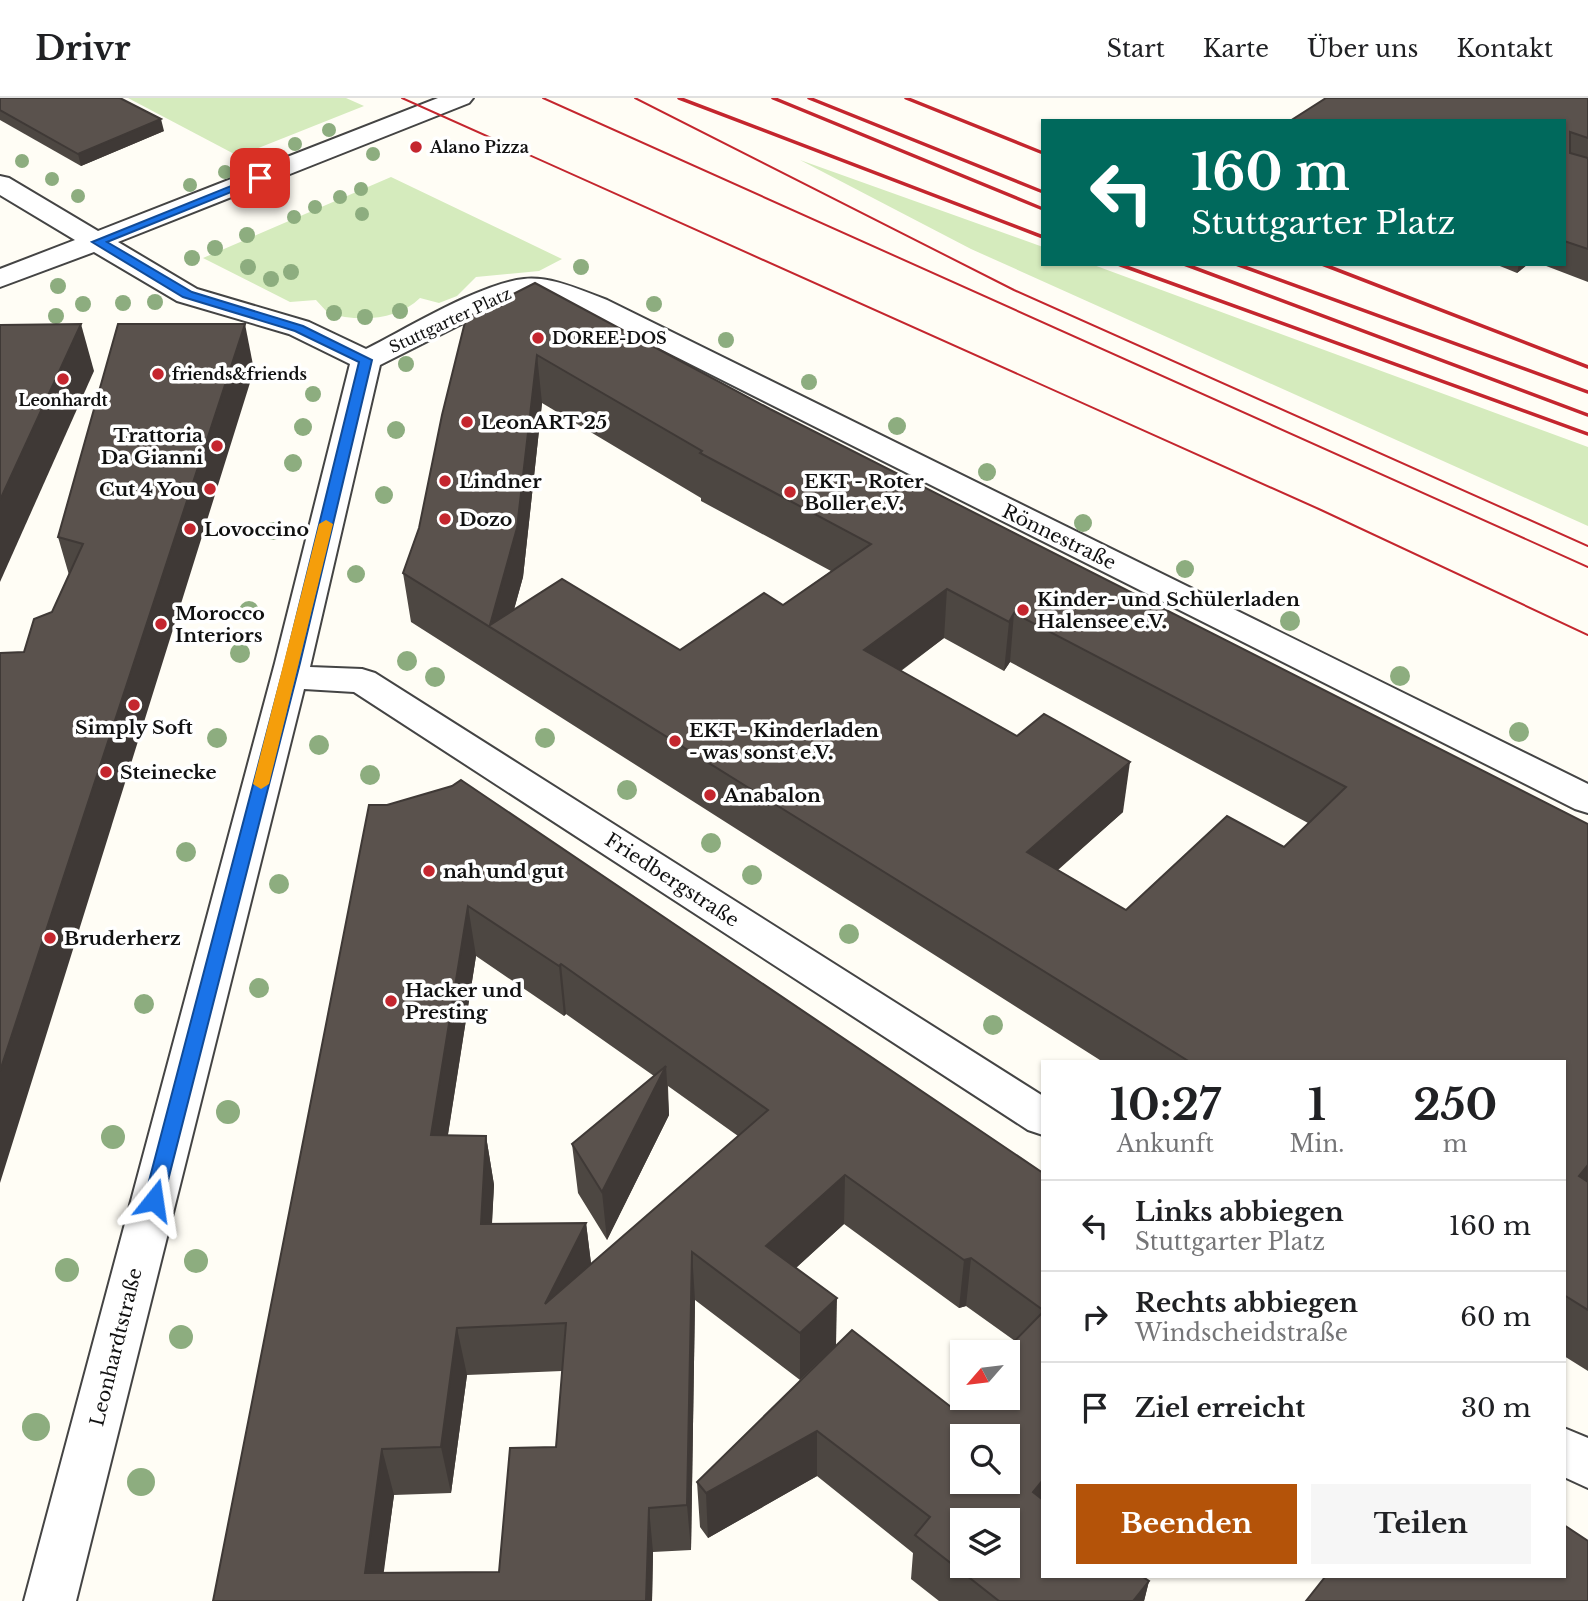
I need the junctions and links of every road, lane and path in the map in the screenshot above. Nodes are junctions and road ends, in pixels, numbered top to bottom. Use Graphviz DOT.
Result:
graph roads {
  1 [pos="460,98"];
  2 [pos="0,184"];
  3 [pos="98,242"];
  4 [pos="0,279"];
  5 [pos="525,287"];
  6 [pos="366,360"];
  7 [pos="289,677"];
  8 [pos="1588,800"];
  9 [pos="1041,1117"];
  10 [pos="1566,1451"];
  11 [pos="1588,1465"];
  12 [pos="50,1601"];
  1 -- 3 [label="street"];
  2 -- 3 [label="street, Stuttgarter Platz"];
  3 -- 4 [label="street"];
  3 -- 6 [label="street, Stuttgarter Platz"];
  5 -- 6 [label="street, Stuttgarter Platz"];
  5 -- 8 [label="street, Rönnestraße"];
  6 -- 7 [label="street, Leonhardtstraße"];
  7 -- 9 [label="street, Friedbergstraße"];
  7 -- 12 [label="street, Leonhardtstraße"];
  10 -- 11 [label="street"];
}
